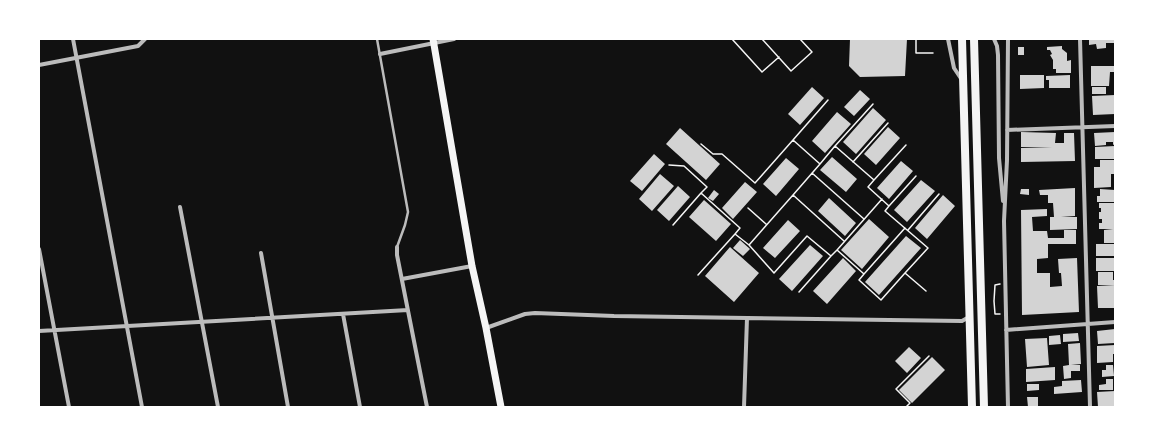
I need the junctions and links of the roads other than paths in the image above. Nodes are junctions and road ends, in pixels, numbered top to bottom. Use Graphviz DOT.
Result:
graph roads {
  1 [pos="73,39"];
  2 [pos="145,39"];
  3 [pos="377,39"];
  4 [pos="454,39"];
  5 [pos="948,39"];
  6 [pos="962,39"];
  7 [pos="974,39"];
  8 [pos="994,39"];
  9 [pos="1008,39"];
  10 [pos="1080,39"];
  11 [pos="433,41"];
  12 [pos="380,54"];
  13 [pos="77,58"];
  14 [pos="39,65"];
  15 [pos="963,82"];
  16 [pos="1115,126"];
  17 [pos="1082,128"];
  18 [pos="1007,130"];
  19 [pos="180,208"];
  20 [pos="1004,221"];
  21 [pos="397,247"];
  22 [pos="39,249"];
  23 [pos="261,253"];
  24 [pos="472,266"];
  25 [pos="402,279"];
  26 [pos="408,310"];
  27 [pos="343,314"];
  28 [pos="969,317"];
  29 [pos="272,318"];
  30 [pos="747,318"];
  31 [pos="202,322"];
  32 [pos="1115,322"];
  33 [pos="1088,324"];
  34 [pos="127,326"];
  35 [pos="486,328"];
  36 [pos="55,330"];
  37 [pos="1006,330"];
  38 [pos="39,331"];
  39 [pos="69,407"];
  40 [pos="142,407"];
  41 [pos="218,407"];
  42 [pos="288,407"];
  43 [pos="360,407"];
  44 [pos="427,407"];
  45 [pos="501,407"];
  46 [pos="744,407"];
  47 [pos="972,407"];
  48 [pos="984,407"];
  49 [pos="1008,407"];
  50 [pos="1090,407"];
  1 -- 13 [label="street"];
  2 -- 13 [label="street"];
  3 -- 12 [label="lane"];
  4 -- 11 [label="street"];
  5 -- 15 [label="street"];
  6 -- 15 [label="main road"];
  7 -- 48 [label="main road"];
  8 -- 20 [label="street"];
  9 -- 18 [label="street"];
  10 -- 17 [label="street"];
  11 -- 12 [label="street"];
  11 -- 24 [label="main road"];
  12 -- 21 [label="lane"];
  13 -- 14 [label="street"];
  13 -- 34 [label="street"];
  15 -- 28 [label="main road"];
  16 -- 17 [label="street"];
  17 -- 18 [label="street"];
  17 -- 33 [label="street"];
  18 -- 20 [label="street"];
  19 -- 31 [label="street"];
  20 -- 37 [label="street"];
  21 -- 25 [label="street"];
  22 -- 36 [label="street"];
  23 -- 29 [label="street"];
  24 -- 25 [label="street"];
  24 -- 35 [label="main road"];
  25 -- 26 [label="street"];
  26 -- 27 [label="street"];
  26 -- 44 [label="street"];
  27 -- 29 [label="street"];
  27 -- 43 [label="street"];
  28 -- 30 [label="street"];
  28 -- 47 [label="main road"];
  29 -- 31 [label="street"];
  29 -- 42 [label="street"];
  30 -- 35 [label="street"];
  30 -- 46 [label="street"];
  31 -- 34 [label="street"];
  31 -- 41 [label="street"];
  32 -- 33 [label="street"];
  33 -- 37 [label="street"];
  33 -- 50 [label="street"];
  34 -- 36 [label="street"];
  34 -- 40 [label="street"];
  35 -- 45 [label="main road"];
  36 -- 38 [label="street"];
  36 -- 39 [label="street"];
  37 -- 49 [label="street"];
}
